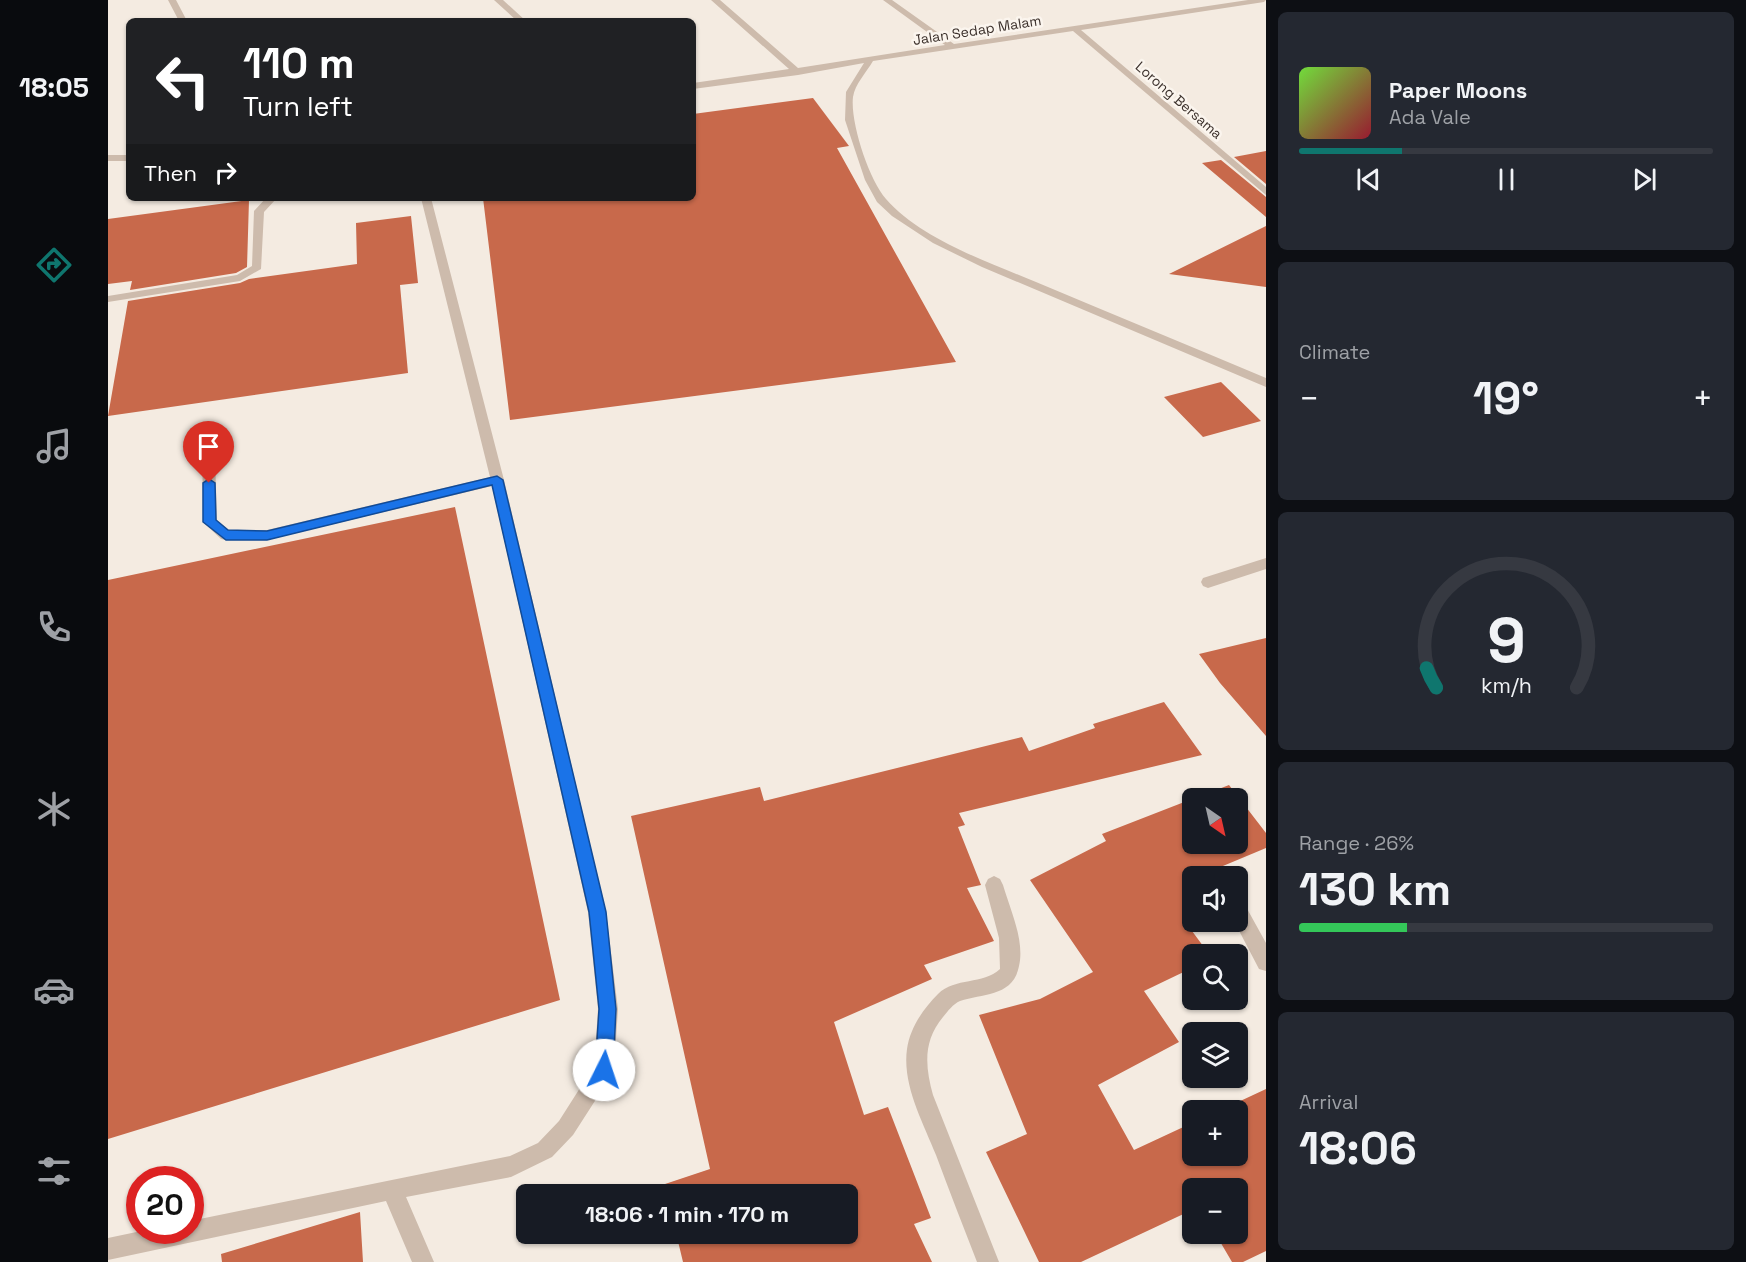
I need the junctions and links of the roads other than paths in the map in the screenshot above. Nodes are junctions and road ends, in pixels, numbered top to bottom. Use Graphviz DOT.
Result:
graph roads {
  1 [pos="172,0"];
  2 [pos="498,0"];
  3 [pos="715,0"];
  4 [pos="887,0"];
  5 [pos="1264,0"];
  6 [pos="181,18"];
  7 [pos="519,18"];
  8 [pos="1075,29"];
  9 [pos="952,47"];
  10 [pos="868,61"];
  11 [pos="798,72"];
  12 [pos="696,86"];
  13 [pos="126,158"];
  14 [pos="108,159"];
  15 [pos="1266,192"];
  16 [pos="269,201"];
  17 [pos="427,201"];
  18 [pos="108,299"];
  19 [pos="1266,383"];
  20 [pos="208,425"];
  21 [pos="497,480"];
  22 [pos="1266,563"];
  23 [pos="1208,582"];
  24 [pos="994,885"];
  25 [pos="1248,928"];
  26 [pos="1266,962"];
  27 [pos="392,1189"];
  28 [pos="108,1249"];
  29 [pos="423,1262"];
  30 [pos="988,1262"];
  1 -- 6 [label="street"];
  2 -- 7 [label="street"];
  3 -- 11 [label="street"];
  4 -- 9 [label="street"];
  5 -- 8 [label="street, Jalan Sedap Malam"];
  8 -- 9 [label="street, Jalan Sedap Malam"];
  8 -- 15 [label="street, Lorong Bersama"];
  9 -- 10 [label="street, Jalan Sedap Malam"];
  10 -- 11 [label="street, Jalan Sedap Malam"];
  10 -- 19 [label="street"];
  11 -- 12 [label="street, Jalan Sedap Malam"];
  13 -- 14 [label="street"];
  16 -- 18 [label="street"];
  17 -- 21 [label="street"];
  20 -- 21 [label="street"];
  21 -- 27 [label="street"];
  22 -- 23 [label="street"];
  24 -- 30 [label="street"];
  25 -- 26 [label="street"];
  27 -- 28 [label="street"];
  27 -- 29 [label="street"];
}
